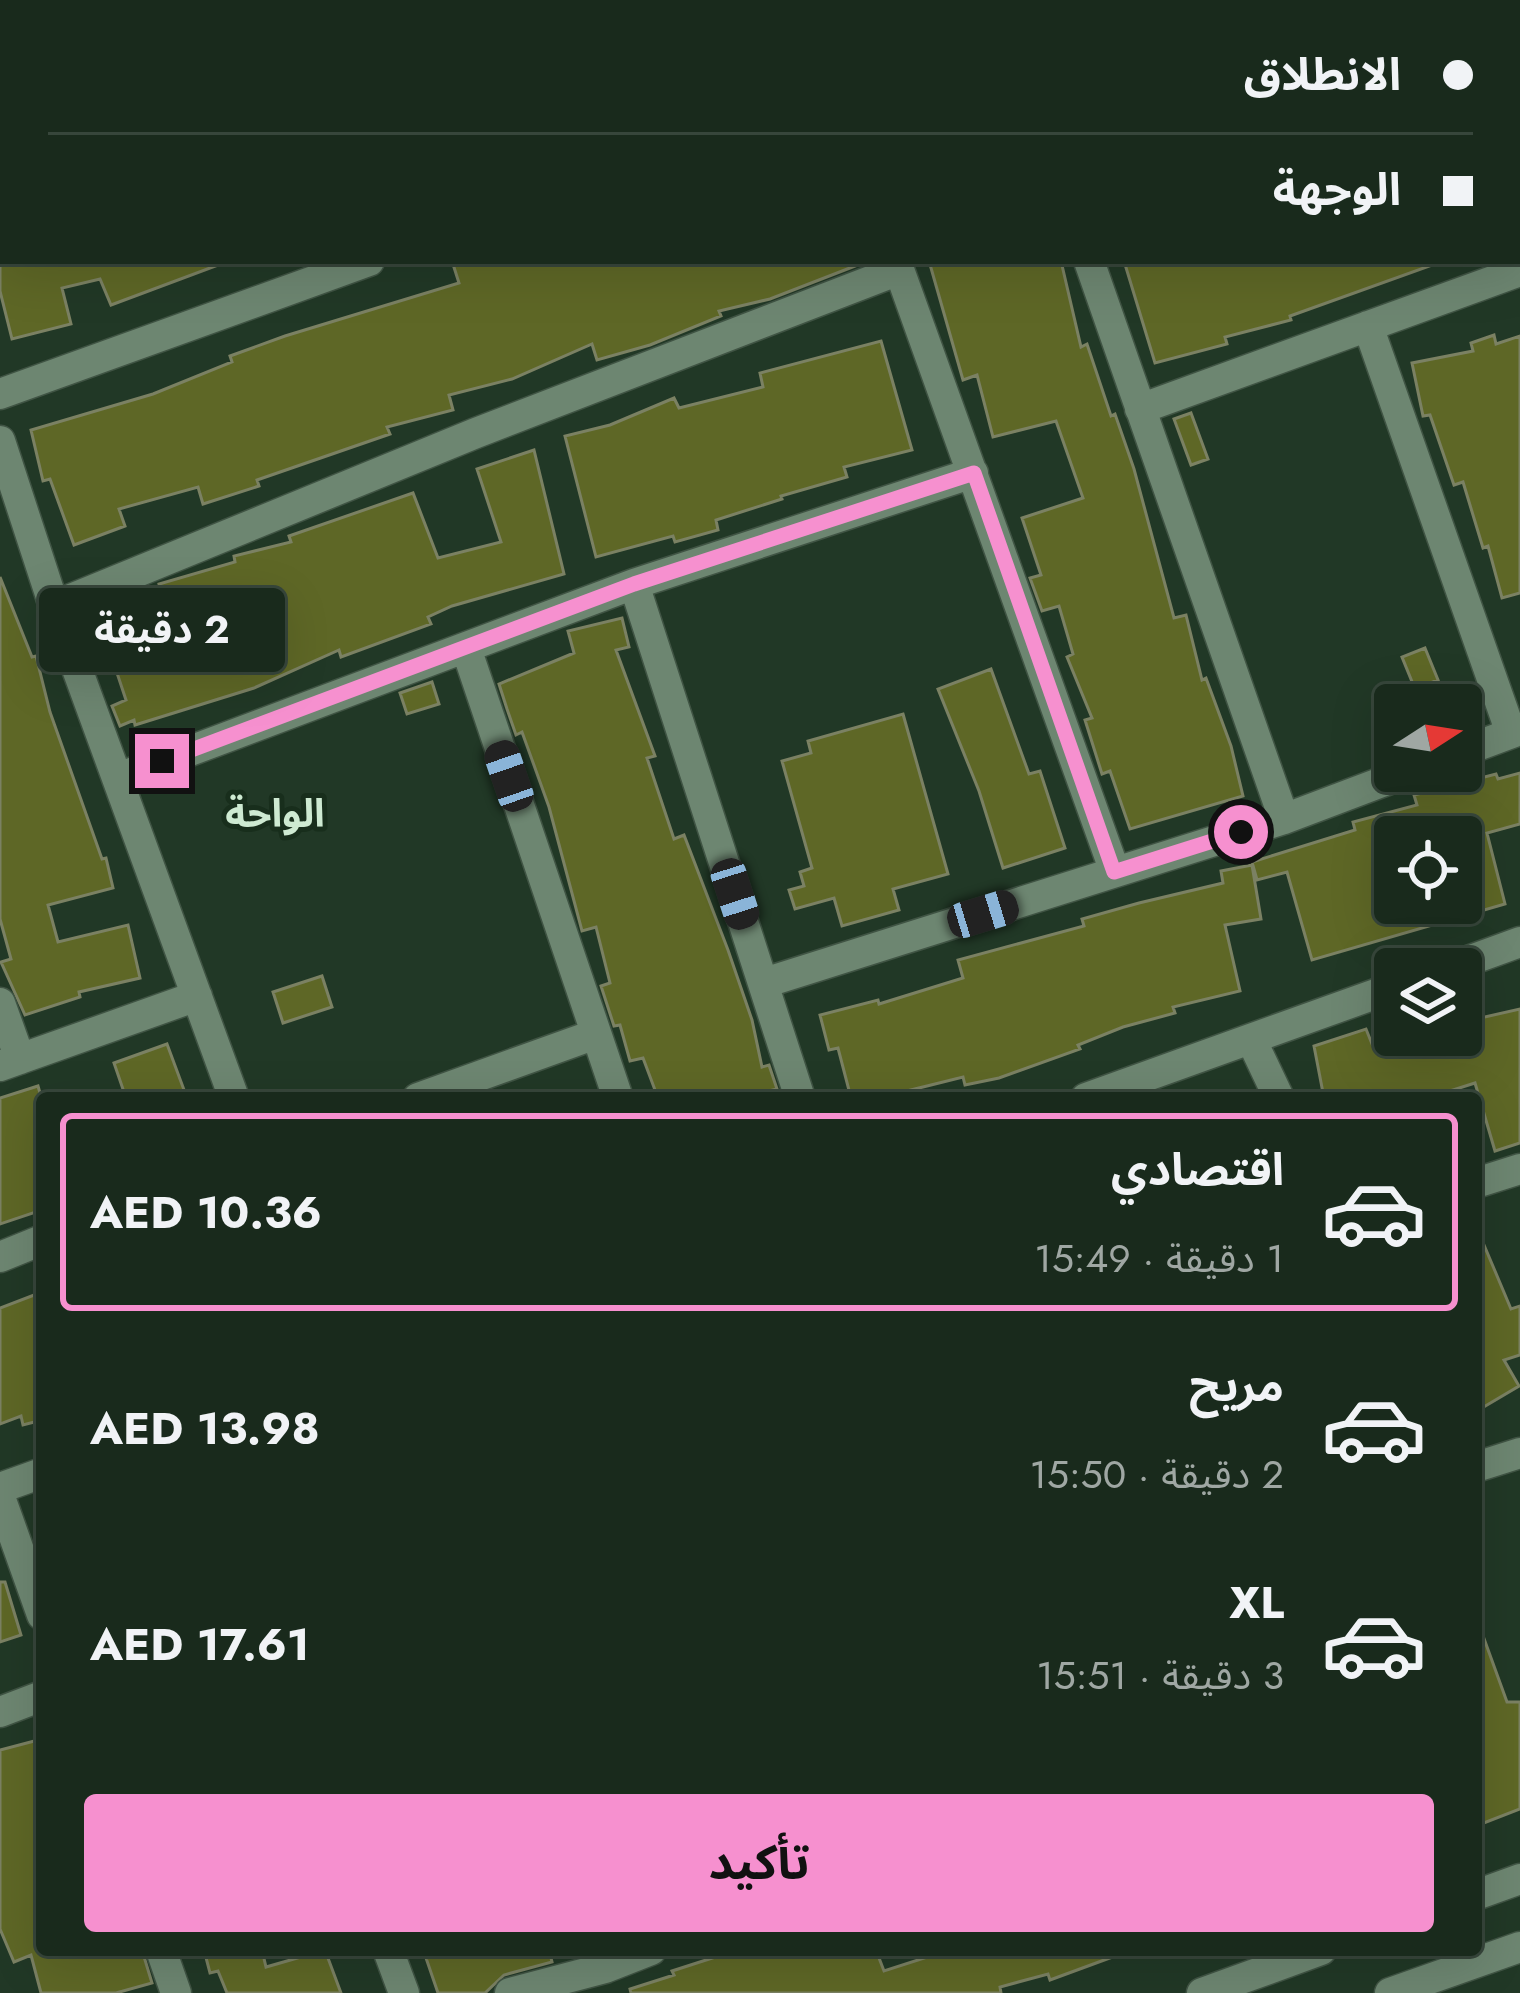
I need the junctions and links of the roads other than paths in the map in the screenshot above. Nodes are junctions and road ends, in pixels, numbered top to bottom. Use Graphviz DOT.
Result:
graph roads {
  1 [pos="1090,264"];
  2 [pos="897,265"];
  3 [pos="322,269"];
  4 [pos="1520,271"];
  5 [pos="1368,326"];
  6 [pos="0,394"];
  7 [pos="1140,410"];
  8 [pos="0,441"];
  9 [pos="974,473"];
  10 [pos="634,584"];
  11 [pos="54,606"];
  12 [pos="466,648"];
  13 [pos="1515,732"];
  14 [pos="1482,744"];
  15 [pos="118,778"];
  16 [pos="1374,785"];
  17 [pos="1284,819"];
  18 [pos="1114,872"];
  19 [pos="1520,942"];
  20 [pos="1482,956"];
  21 [pos="764,983"];
  22 [pos="1374,995"];
  23 [pos="197,996"];
  24 [pos="0,1004"];
  25 [pos="596,1034"];
  26 [pos="1251,1039"];
  27 [pos="10,1062"];
  28 [pos="232,1092"];
  29 [pos="435,1092"];
  30 [pos="616,1092"];
  31 [pos="798,1092"];
  32 [pos="1103,1092"];
  33 [pos="1276,1092"];
  34 [pos="1520,1169"];
  35 [pos="1482,1182"];
  36 [pos="36,1242"];
  37 [pos="0,1257"];
  38 [pos="1520,1453"];
  39 [pos="1482,1465"];
  40 [pos="36,1476"];
  41 [pos="0,1492"];
  42 [pos="36,1597"];
  43 [pos="36,1698"];
  44 [pos="0,1712"];
  45 [pos="1520,1879"];
  46 [pos="1482,1892"];
  47 [pos="1520,1947"];
  48 [pos="163,1956"];
  49 [pos="390,1956"];
  50 [pos="1305,1956"];
  51 [pos="602,1959"];
  52 [pos="176,1993"];
  53 [pos="404,1993"];
  54 [pos="510,1993"];
  55 [pos="1202,1993"];
  56 [pos="1390,1993"];
  1 -- 7 [label="street"];
  2 -- 9 [label="street"];
  2 -- 11 [label="street"];
  3 -- 6 [label="street"];
  4 -- 5 [label="street"];
  5 -- 7 [label="street"];
  5 -- 13 [label="street"];
  7 -- 17 [label="street"];
  8 -- 11 [label="street"];
  9 -- 10 [label="street"];
  9 -- 18 [label="street"];
  10 -- 12 [label="street"];
  10 -- 21 [label="street"];
  11 -- 15 [label="street"];
  12 -- 15 [label="street"];
  12 -- 25 [label="street"];
  13 -- 14 [label="street"];
  15 -- 23 [label="street"];
  16 -- 17 [label="street"];
  17 -- 18 [label="street"];
  18 -- 21 [label="street"];
  19 -- 20 [label="street"];
  21 -- 31 [label="street"];
  22 -- 26 [label="street"];
  23 -- 27 [label="street"];
  23 -- 28 [label="street"];
  24 -- 27 [label="street"];
  25 -- 29 [label="street"];
  25 -- 30 [label="street"];
  26 -- 32 [label="street"];
  26 -- 33 [label="street"];
  34 -- 35 [label="street"];
  36 -- 37 [label="street"];
  38 -- 39 [label="street"];
  40 -- 41 [label="street"];
  41 -- 42 [label="street"];
  43 -- 44 [label="street"];
  45 -- 46 [label="street"];
  47 -- 56 [label="street"];
  48 -- 52 [label="street"];
  49 -- 53 [label="street"];
  50 -- 55 [label="street"];
  51 -- 54 [label="street"];
}
